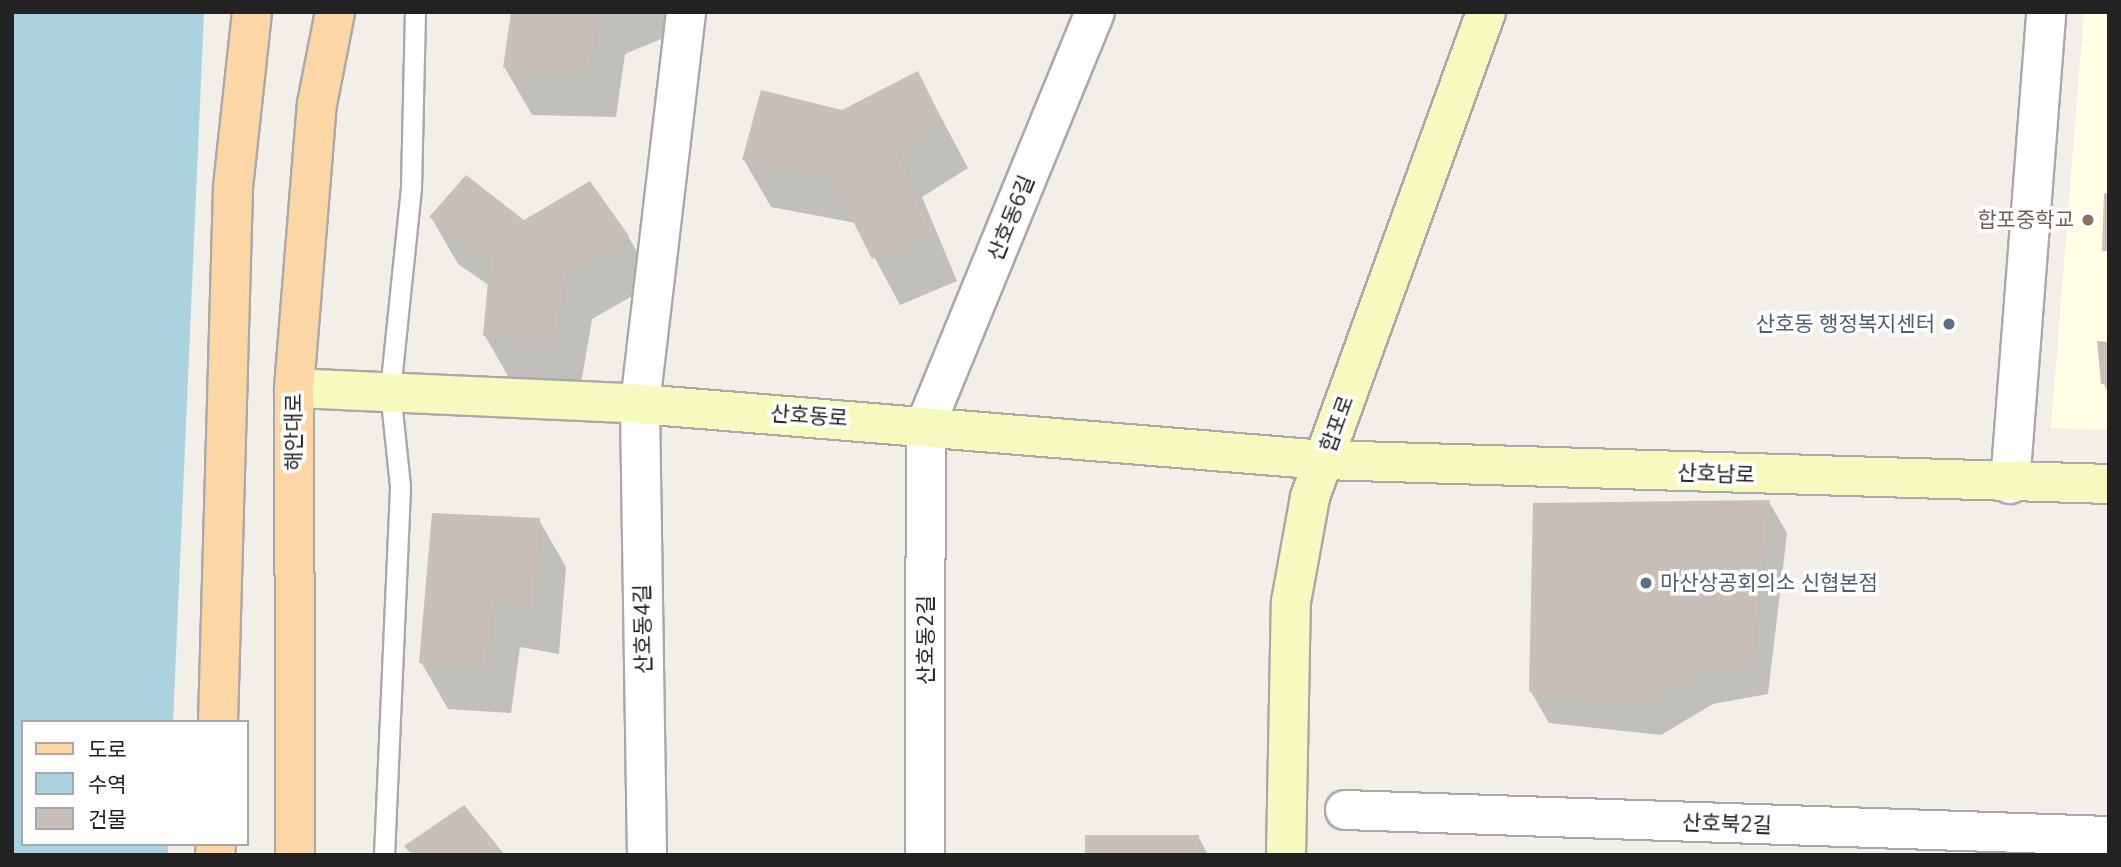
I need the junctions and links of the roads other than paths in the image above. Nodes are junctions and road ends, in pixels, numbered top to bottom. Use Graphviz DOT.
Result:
graph roads {
  1 [pos="251,12"];
  2 [pos="335,12"];
  3 [pos="415,12"];
  4 [pos="686,12"];
  5 [pos="1095,12"];
  6 [pos="1486,12"];
  7 [pos="2036,14"];
  8 [pos="294,388"];
  9 [pos="390,391"];
  10 [pos="640,404"];
  11 [pos="926,424"];
  12 [pos="1324,460"];
  13 [pos="2010,484"];
  14 [pos="2109,484"];
  15 [pos="218,720"];
  16 [pos="1345,810"];
  17 [pos="2109,836"];
  18 [pos="1922,843"];
  19 [pos="295,855"];
  20 [pos="384,855"];
  21 [pos="647,855"];
  22 [pos="925,855"];
  23 [pos="1286,855"];
  1 -- 15 [label="main road"];
  2 -- 8 [label="main road, 해안대로"];
  3 -- 9 [label="lane"];
  4 -- 10 [label="street, 산호동4길"];
  5 -- 11 [label="street, 산호동6길"];
  6 -- 12 [label="main road, 합포로"];
  7 -- 13 [label="street"];
  8 -- 9 [label="main road, 산호동로"];
  8 -- 19 [label="main road, 해안대로"];
  9 -- 10 [label="main road, 산호동로"];
  9 -- 20 [label="lane"];
  10 -- 11 [label="main road, 산호동로"];
  10 -- 21 [label="street, 산호동4길"];
  11 -- 12 [label="main road, 산호동로"];
  11 -- 22 [label="street, 산호동2길"];
  12 -- 13 [label="main road, 산호남로"];
  12 -- 23 [label="main road, 합포로"];
  13 -- 14 [label="main road, 산호남로"];
  16 -- 18 [label="street, 산호북2길"];
  17 -- 18 [label="street, 산호북2길"];
}
